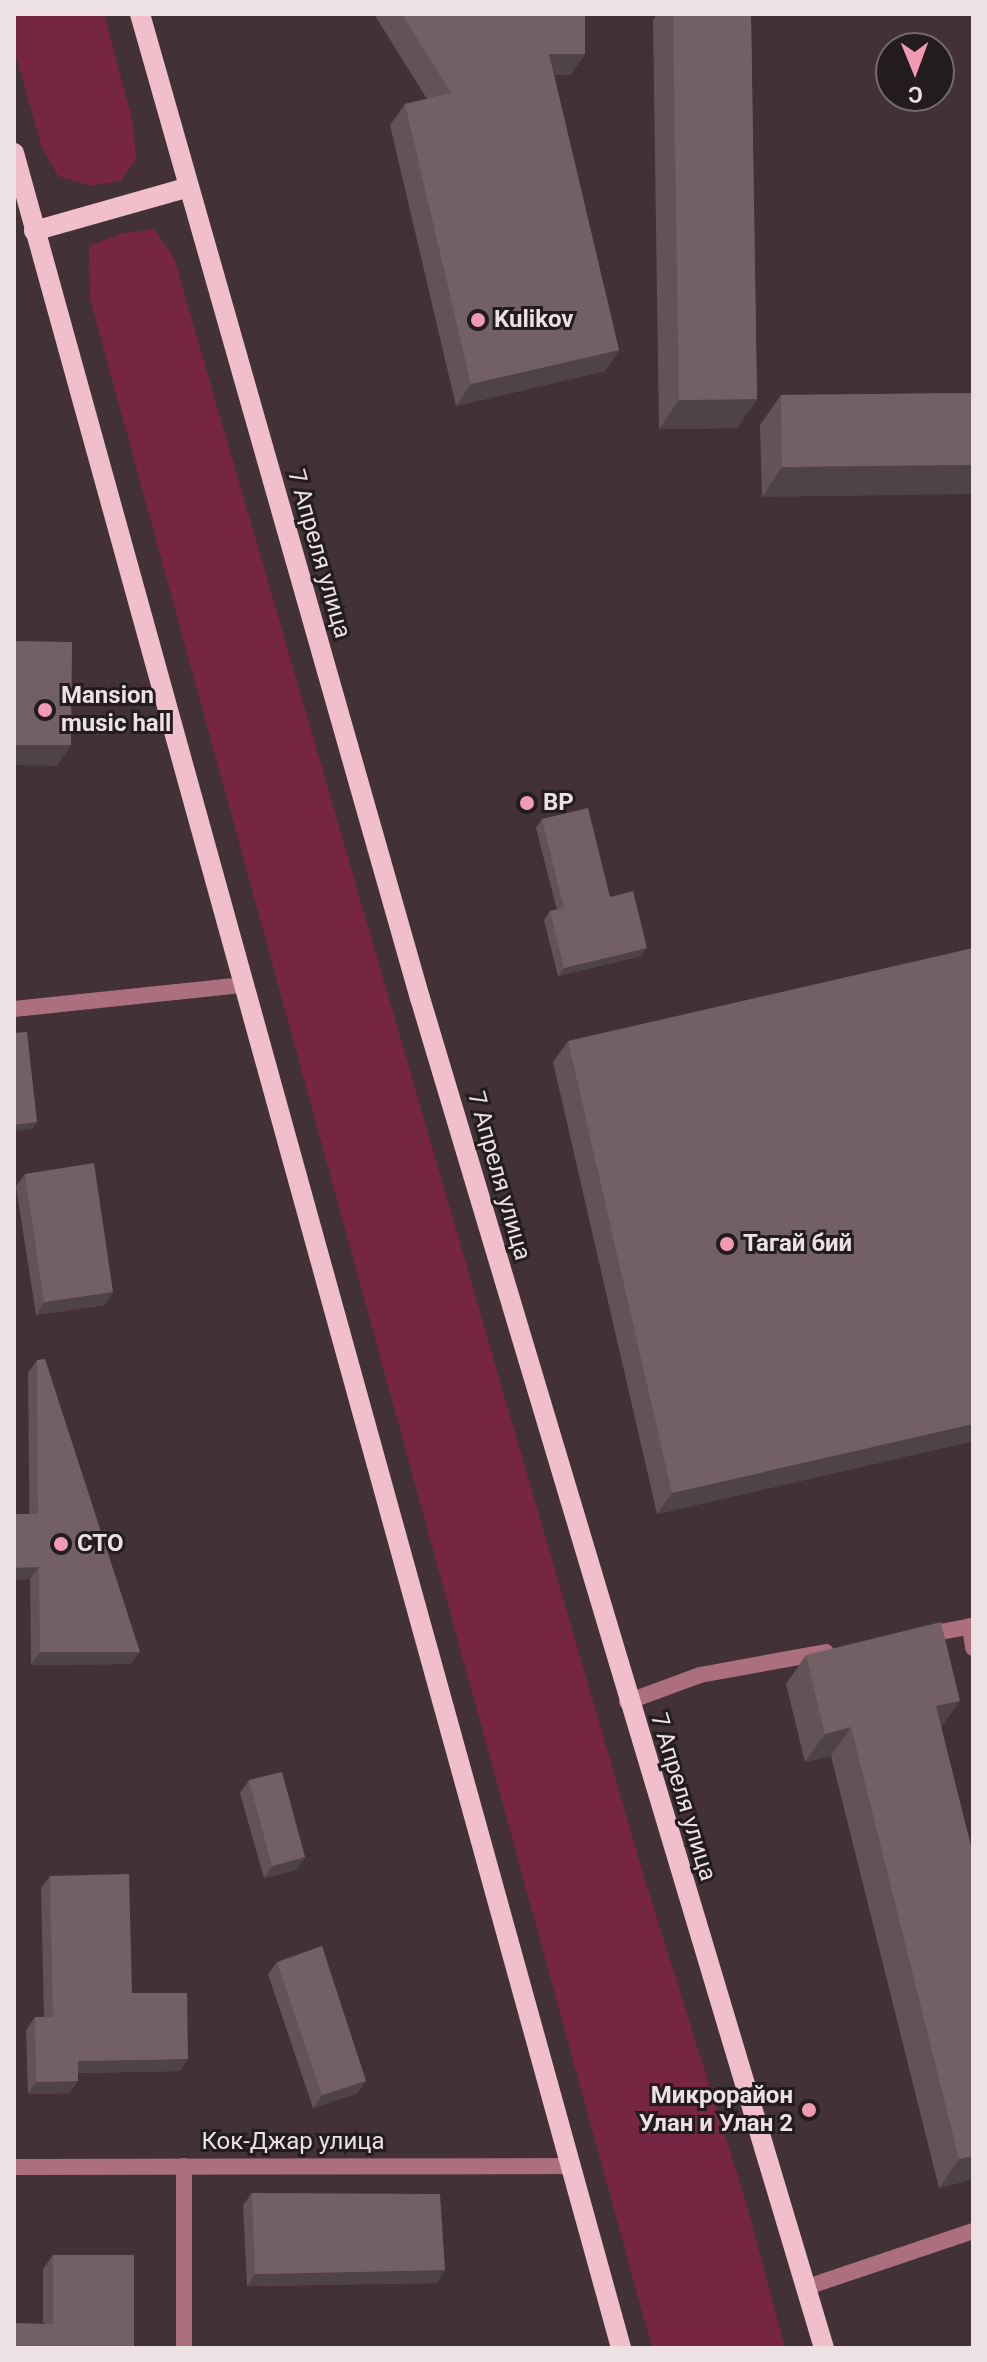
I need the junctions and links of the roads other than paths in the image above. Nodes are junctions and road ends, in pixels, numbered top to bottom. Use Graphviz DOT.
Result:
graph roads {
  1 [pos="140,14"];
  2 [pos="14,153"];
  3 [pos="189,187"];
  4 [pos="34,231"];
  5 [pos="244,985"];
  6 [pos="14,1009"];
  7 [pos="971,1626"];
  8 [pos="910,1637"];
  9 [pos="850,1648"];
  10 [pos="973,1648"];
  11 [pos="627,1702"];
  12 [pos="184,2166"];
  13 [pos="572,2166"];
  14 [pos="14,2167"];
  15 [pos="973,2231"];
  16 [pos="807,2287"];
  17 [pos="184,2348"];
  18 [pos="621,2348"];
  19 [pos="824,2348"];
  1 -- 3 [label="main road, 7 Апреля улица"];
  2 -- 4 [label="main road"];
  3 -- 4 [label="main road"];
  3 -- 11 [label="main road, 7 Апреля улица"];
  4 -- 5 [label="main road"];
  5 -- 6 [label="street"];
  5 -- 13 [label="main road"];
  7 -- 8 [label="street"];
  7 -- 10 [label="street"];
  9 -- 11 [label="street"];
  11 -- 16 [label="main road, 7 Апреля улица"];
  12 -- 13 [label="street, Кок-Джар улица"];
  12 -- 14 [label="street, Кок-Джар улица"];
  12 -- 17 [label="street"];
  13 -- 18 [label="main road"];
  15 -- 16 [label="street"];
  16 -- 19 [label="main road, 7 Апреля улица"];
}
